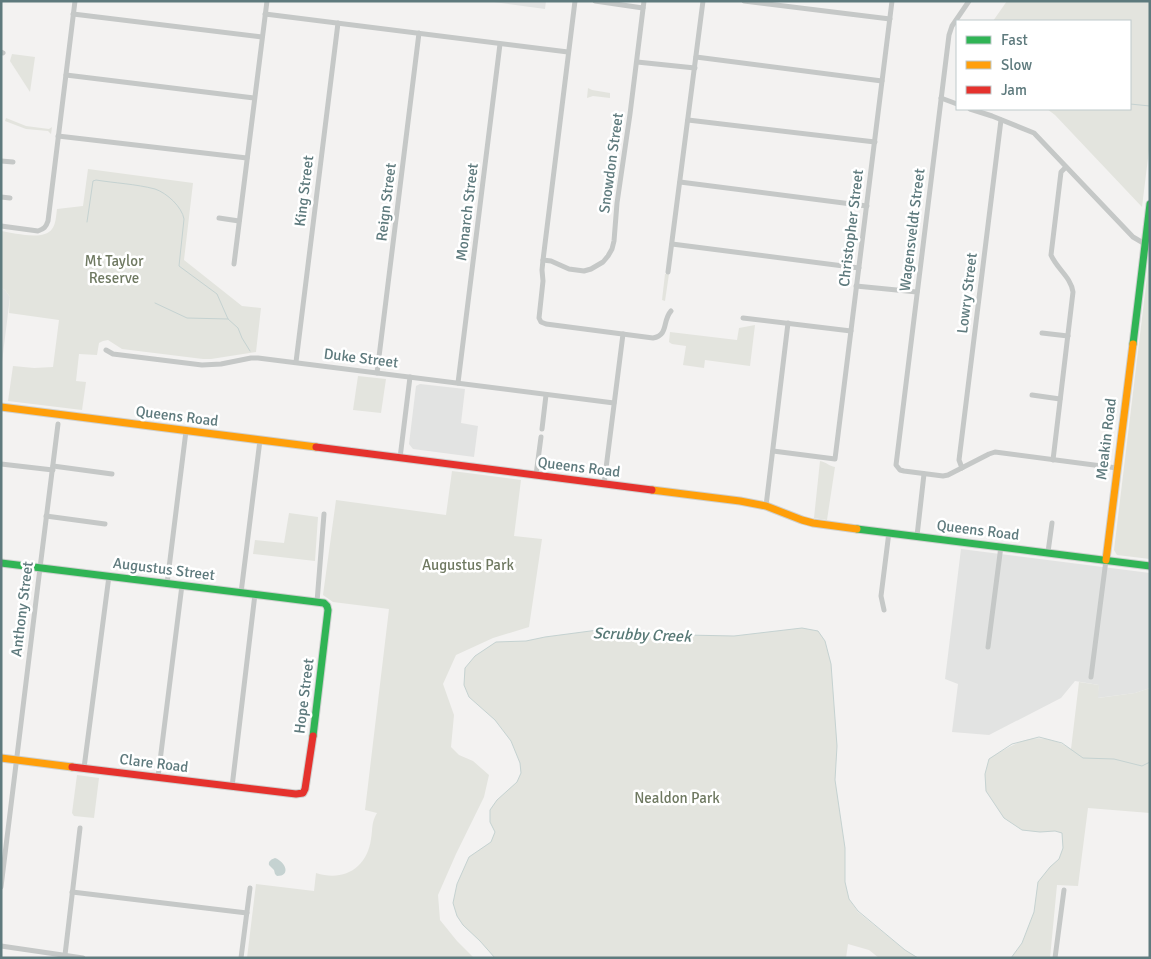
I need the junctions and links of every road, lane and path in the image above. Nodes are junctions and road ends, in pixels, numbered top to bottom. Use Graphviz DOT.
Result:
graph roads {
  1 [pos="75,1"];
  2 [pos="266,1"];
  3 [pos="575,1"];
  4 [pos="595,1"];
  5 [pos="644,1"];
  6 [pos="703,1"];
  7 [pos="744,1"];
  8 [pos="892,1"];
  9 [pos="969,1"];
  10 [pos="643,8"];
  11 [pos="73,14"];
  12 [pos="265,14"];
  13 [pos="890,20"];
  14 [pos="957,20"];
  15 [pos="956,22"];
  16 [pos="338,23"];
  17 [pos="419,33"];
  18 [pos="262,37"];
  19 [pos="500,44"];
  20 [pos="568,52"];
  21 [pos="696,57"];
  22 [pos="636,62"];
  23 [pos="695,68"];
  24 [pos="66,75"];
  25 [pos="882,81"];
  26 [pos="254,98"];
  27 [pos="941,98"];
  28 [pos="956,104"];
  29 [pos="973,110"];
  30 [pos="688,120"];
  31 [pos="1001,120"];
  32 [pos="58,136"];
  33 [pos="874,142"];
  34 [pos="247,158"];
  35 [pos="1,161"];
  36 [pos="14,162"];
  37 [pos="1066,167"];
  38 [pos="680,182"];
  39 [pos="1,197"];
  40 [pos="10,198"];
  41 [pos="1150,204"];
  42 [pos="866,206"];
  43 [pos="219,218"];
  44 [pos="240,221"];
  45 [pos="1,226"];
  46 [pos="672,244"];
  47 [pos="1145,244"];
  48 [pos="543,260"];
  49 [pos="234,264"];
  50 [pos="859,268"];
  51 [pos="668,272"];
  52 [pos="856,286"];
  53 [pos="918,292"];
  54 [pos="671,311"];
  55 [pos="743,318"];
  56 [pos="788,323"];
  57 [pos="851,331"];
  58 [pos="1042,333"];
  59 [pos="623,334"];
  60 [pos="1068,336"];
  61 [pos="106,350"];
  62 [pos="296,362"];
  63 [pos="377,373"];
  64 [pos="410,377"];
  65 [pos="458,383"];
  66 [pos="546,395"];
  67 [pos="1032,396"];
  68 [pos="1060,399"];
  69 [pos="614,403"];
  70 [pos="1,407"];
  71 [pos="58,424"];
  72 [pos="542,429"];
  73 [pos="186,431"];
  74 [pos="541,437"];
  75 [pos="260,440"];
  76 [pos="773,451"];
  77 [pos="400,458"];
  78 [pos="1053,460"];
  79 [pos="1,464"];
  80 [pos="53,468"];
  81 [pos="962,468"];
  82 [pos="1117,468"];
  83 [pos="112,474"];
  84 [pos="924,474"];
  85 [pos="536,475"];
  86 [pos="604,484"];
  87 [pos="766,506"];
  88 [pos="324,514"];
  89 [pos="46,516"];
  90 [pos="1052,523"];
  91 [pos="105,524"];
  92 [pos="889,532"];
  93 [pos="917,536"];
  94 [pos="1002,546"];
  95 [pos="1048,552"];
  96 [pos="1106,560"];
  97 [pos="1,563"];
  98 [pos="1150,566"];
  99 [pos="40,568"];
  100 [pos="109,576"];
  101 [pos="167,584"];
  102 [pos="182,585"];
  103 [pos="241,593"];
  104 [pos="255,594"];
  105 [pos="320,602"];
  106 [pos="884,610"];
  107 [pos="988,647"];
  108 [pos="1091,677"];
  109 [pos="1,758"];
  110 [pos="17,760"];
  111 [pos="84,768"];
  112 [pos="158,777"];
  113 [pos="232,786"];
  114 [pos="303,793"];
  115 [pos="1,824"];
  116 [pos="9,825"];
  117 [pos="80,828"];
  118 [pos="1,887"];
  119 [pos="250,888"];
  120 [pos="1064,890"];
  121 [pos="72,892"];
  122 [pos="247,913"];
  123 [pos="1,946"];
  124 [pos="64,955"];
  125 [pos="84,958"];
  126 [pos="241,958"];
  127 [pos="1055,958"];
  1 -- 11 [label="street"];
  2 -- 12 [label="street"];
  3 -- 20 [label="street"];
  4 -- 10 [label="street"];
  5 -- 10 [label="street, Snowdon Street"];
  6 -- 21 [label="street"];
  7 -- 13 [label="street"];
  8 -- 13 [label="street, Christopher Street"];
  9 -- 14 [label="street, Wagensveldt Street"];
  10 -- 22 [label="street, Snowdon Street"];
  11 -- 18 [label="street"];
  11 -- 24 [label="street"];
  12 -- 16 [label="street"];
  12 -- 18 [label="street"];
  13 -- 25 [label="street, Christopher Street"];
  15 -- 27 [label="street, Wagensveldt Street"];
  16 -- 17 [label="street"];
  16 -- 62 [label="street, King Street"];
  17 -- 19 [label="street"];
  17 -- 63 [label="street, Reign Street"];
  18 -- 26 [label="street"];
  19 -- 20 [label="street"];
  19 -- 65 [label="street, Monarch Street"];
  20 -- 48 [label="street"];
  21 -- 23 [label="street"];
  21 -- 25 [label="street"];
  22 -- 23 [label="street"];
  22 -- 48 [label="street, Snowdon Street"];
  23 -- 30 [label="street"];
  24 -- 26 [label="street"];
  24 -- 32 [label="street"];
  25 -- 33 [label="street, Christopher Street"];
  26 -- 34 [label="street"];
  27 -- 28 [label="street"];
  27 -- 53 [label="street, Wagensveldt Street"];
  29 -- 31 [label="street"];
  30 -- 33 [label="street"];
  30 -- 38 [label="street"];
  31 -- 37 [label="street"];
  31 -- 81 [label="street, Lowry Street"];
  32 -- 34 [label="street"];
  32 -- 45 [label="street"];
  33 -- 42 [label="street, Christopher Street"];
  34 -- 44 [label="street"];
  35 -- 36 [label="street"];
  37 -- 47 [label="street"];
  37 -- 60 [label="street"];
  38 -- 42 [label="street"];
  38 -- 46 [label="street"];
  39 -- 40 [label="street"];
  41 -- 47 [label="street, Meakin Road"];
  42 -- 50 [label="street, Christopher Street"];
  43 -- 44 [label="street"];
  44 -- 49 [label="street"];
  46 -- 50 [label="street"];
  46 -- 51 [label="street"];
  47 -- 82 [label="street, Meakin Road"];
  48 -- 59 [label="street"];
  50 -- 52 [label="street, Christopher Street"];
  52 -- 53 [label="street"];
  52 -- 57 [label="street, Christopher Street"];
  53 -- 84 [label="street, Wagensveldt Street"];
  54 -- 59 [label="street"];
  55 -- 56 [label="street"];
  56 -- 57 [label="street"];
  56 -- 76 [label="street"];
  57 -- 76 [label="street, Christopher Street"];
  58 -- 60 [label="street"];
  59 -- 69 [label="street"];
  60 -- 68 [label="street"];
  61 -- 62 [label="street, Duke Street"];
  62 -- 63 [label="street, Duke Street"];
  63 -- 64 [label="street, Duke Street"];
  64 -- 65 [label="street, Duke Street"];
  64 -- 77 [label="street"];
  65 -- 66 [label="street, Duke Street"];
  66 -- 69 [label="street, Duke Street"];
  66 -- 72 [label="street"];
  67 -- 68 [label="street"];
  68 -- 78 [label="street"];
  69 -- 86 [label="street"];
  70 -- 73 [label="street, Queens Road"];
  71 -- 80 [label="street, Anthony Street"];
  73 -- 75 [label="street, Queens Road"];
  73 -- 101 [label="street"];
  74 -- 85 [label="street"];
  75 -- 77 [label="street, Queens Road"];
  75 -- 103 [label="street"];
  76 -- 87 [label="street"];
  77 -- 85 [label="street, Queens Road"];
  78 -- 81 [label="street"];
  78 -- 82 [label="street"];
  79 -- 80 [label="street"];
  80 -- 83 [label="street"];
  80 -- 89 [label="street, Anthony Street"];
  81 -- 84 [label="street"];
  82 -- 96 [label="street, Meakin Road"];
  84 -- 93 [label="street"];
  85 -- 86 [label="street, Queens Road"];
  86 -- 87 [label="street, Queens Road"];
  87 -- 92 [label="street, Queens Road"];
  88 -- 105 [label="street, Hope Street"];
  89 -- 91 [label="street"];
  89 -- 99 [label="street, Anthony Street"];
  90 -- 95 [label="street"];
  92 -- 93 [label="street, Queens Road"];
  92 -- 106 [label="street"];
  93 -- 94 [label="street, Queens Road"];
  94 -- 95 [label="street, Queens Road"];
  94 -- 107 [label="street"];
  95 -- 96 [label="street, Queens Road"];
  96 -- 98 [label="street, Queens Road"];
  96 -- 108 [label="street, Meakin Road"];
  97 -- 99 [label="street, Augustus Street"];
  99 -- 100 [label="street, Augustus Street"];
  99 -- 110 [label="street, Anthony Street"];
  100 -- 101 [label="street, Augustus Street"];
  100 -- 111 [label="street"];
  101 -- 102 [label="street, Augustus Street"];
  102 -- 103 [label="street, Augustus Street"];
  102 -- 112 [label="street"];
  103 -- 104 [label="street, Augustus Street"];
  104 -- 105 [label="street, Augustus Street"];
  104 -- 113 [label="street"];
  105 -- 114 [label="street, Hope Street"];
  109 -- 110 [label="street, Clare Road"];
  110 -- 111 [label="street, Clare Road"];
  110 -- 116 [label="street, Anthony Street"];
  111 -- 112 [label="street, Clare Road"];
  112 -- 113 [label="street, Clare Road"];
  113 -- 114 [label="street, Clare Road"];
  115 -- 116 [label="street"];
  116 -- 118 [label="street, Anthony Street"];
  117 -- 121 [label="street"];
  119 -- 122 [label="street"];
  120 -- 127 [label="street"];
  121 -- 122 [label="street"];
  121 -- 124 [label="street"];
  122 -- 126 [label="street"];
  123 -- 124 [label="street"];
  124 -- 125 [label="street"];
}
